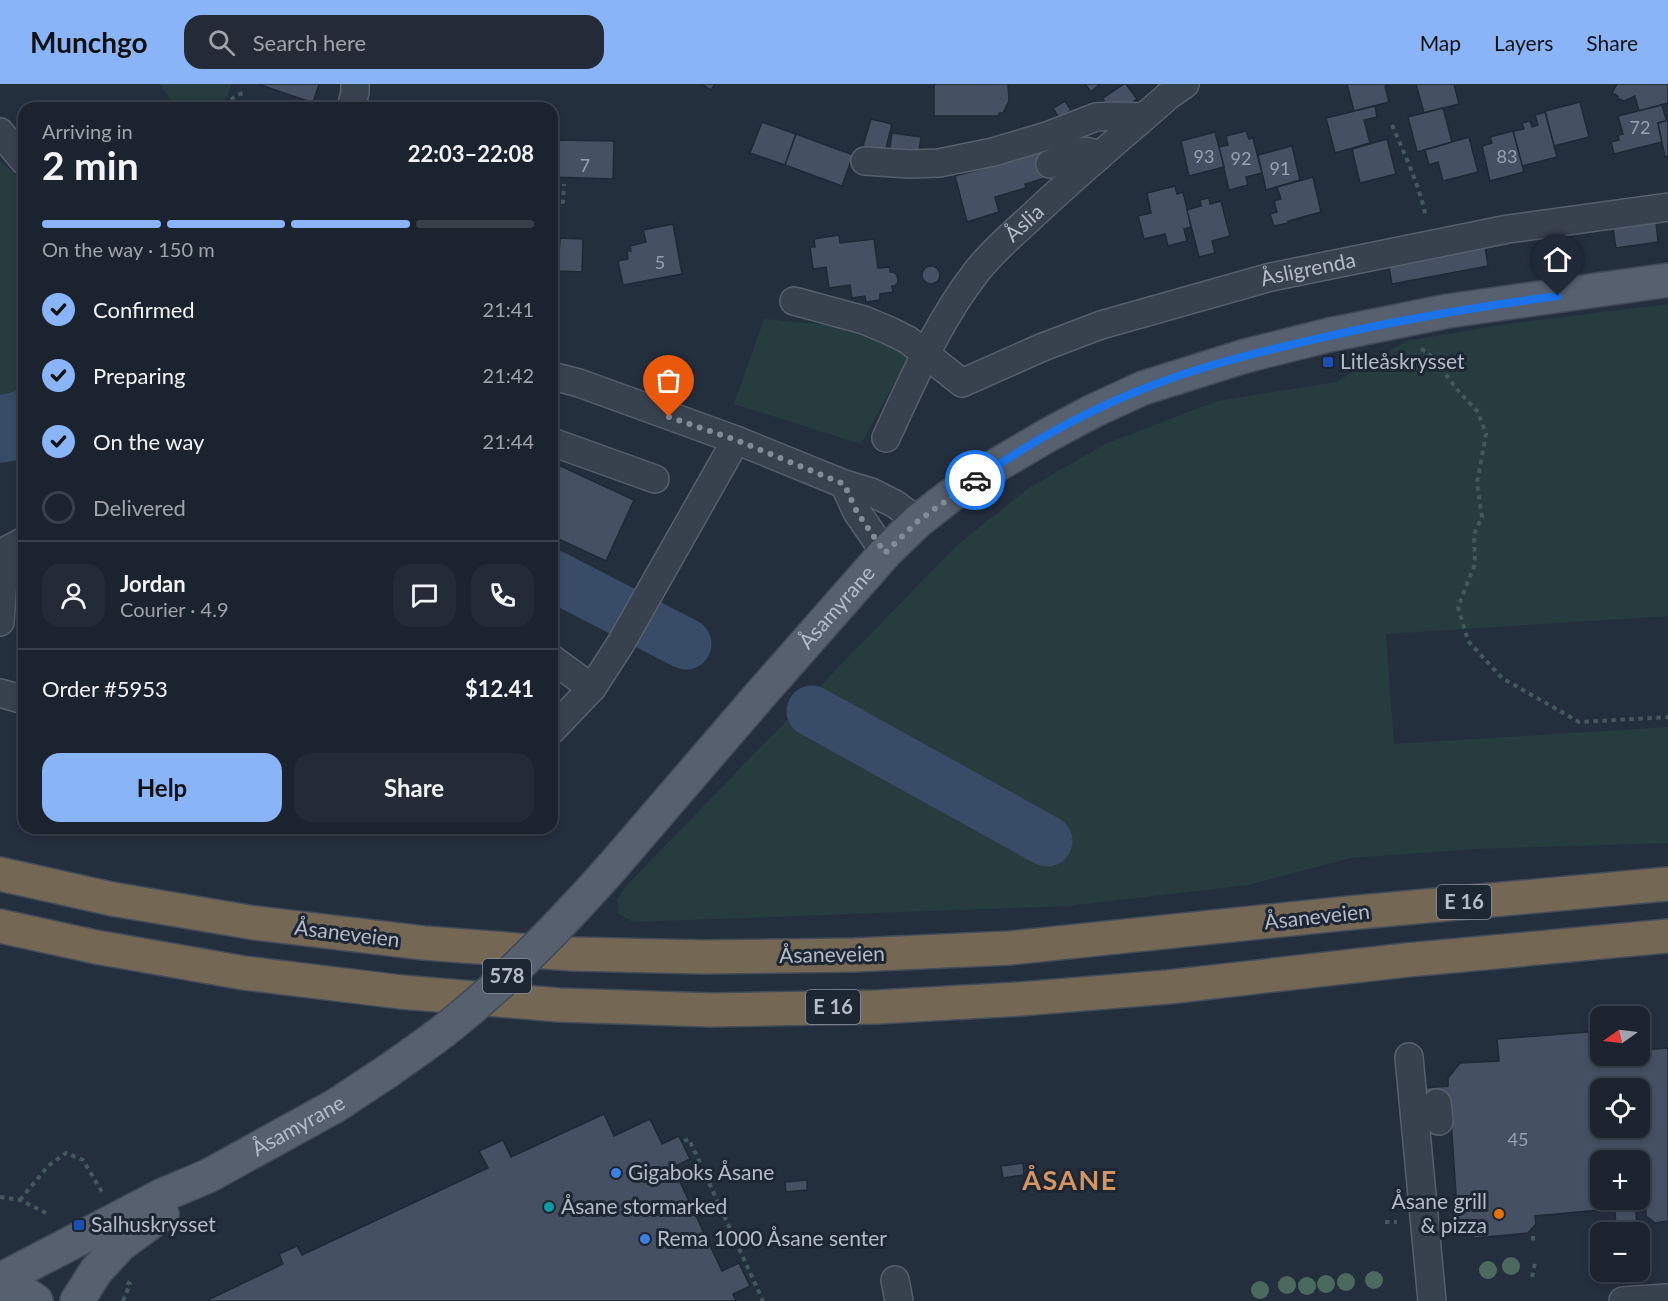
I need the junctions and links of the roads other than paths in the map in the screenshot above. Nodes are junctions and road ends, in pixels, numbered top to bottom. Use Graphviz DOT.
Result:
graph roads {
  1 [pos="355,84"];
  2 [pos="1185,84"];
  3 [pos="352,102"];
  4 [pos="1143,117"];
  5 [pos="0,132"];
  6 [pos="18,154"];
  7 [pos="1100,156"];
  8 [pos="865,161"];
  9 [pos="1050,164"];
  10 [pos="1668,207"];
  11 [pos="1668,280"];
  12 [pos="794,301"];
  13 [pos="925,355"];
  14 [pos="558,378"];
  15 [pos="885,438"];
  16 [pos="736,440"];
  17 [pos="558,444"];
  18 [pos="655,479"];
  19 [pos="844,484"];
  20 [pos="918,521"];
  21 [pos="18,544"];
  22 [pos="885,553"];
  23 [pos="0,622"];
  24 [pos="558,663"];
  25 [pos="592,688"];
  26 [pos="0,693"];
  27 [pos="18,698"];
  28 [pos="558,724"];
  29 [pos="0,874"];
  30 [pos="1668,884"];
  31 [pos="0,926"];
  32 [pos="1668,936"];
  33 [pos="1409,1057"];
  34 [pos="208,1176"];
  35 [pos="0,1282"];
  36 [pos="1668,1298"];
  37 [pos="36,1301"];
  38 [pos="77,1301"];
  39 [pos="1432,1301"];
  40 [pos="1623,1301"];
  1 -- 3 [label="street"];
  2 -- 4 [label="street, Åslia"];
  4 -- 7 [label="street, Åslia"];
  4 -- 8 [label="street"];
  5 -- 6 [label="street"];
  7 -- 9 [label="street"];
  7 -- 13 [label="street, Åslia"];
  10 -- 13 [label="street, Åsligrenda"];
  11 -- 20 [label="main road, Åsamyrane / 578"];
  12 -- 13 [label="street"];
  13 -- 15 [label="street, Åslia"];
  14 -- 16 [label="street"];
  16 -- 19 [label="street"];
  16 -- 25 [label="street"];
  17 -- 18 [label="street"];
  19 -- 20 [label="street"];
  19 -- 22 [label="street"];
  20 -- 22 [label="main road, Åsamyrane / 578"];
  21 -- 23 [label="street"];
  22 -- 34 [label="main road, Åsamyrane / 578, bridge"];
  24 -- 25 [label="street"];
  25 -- 28 [label="street"];
  26 -- 27 [label="street"];
  29 -- 30 [label="highway, Åsaneveien / E 16"];
  31 -- 32 [label="highway, E 16"];
  33 -- 39 [label="street"];
  34 -- 35 [label="main road, Åsamyrane / 578"];
  34 -- 38 [label="main road, Åsamyrane / 578"];
  35 -- 37 [label="main road, 578"];
  36 -- 40 [label="street"];
}
